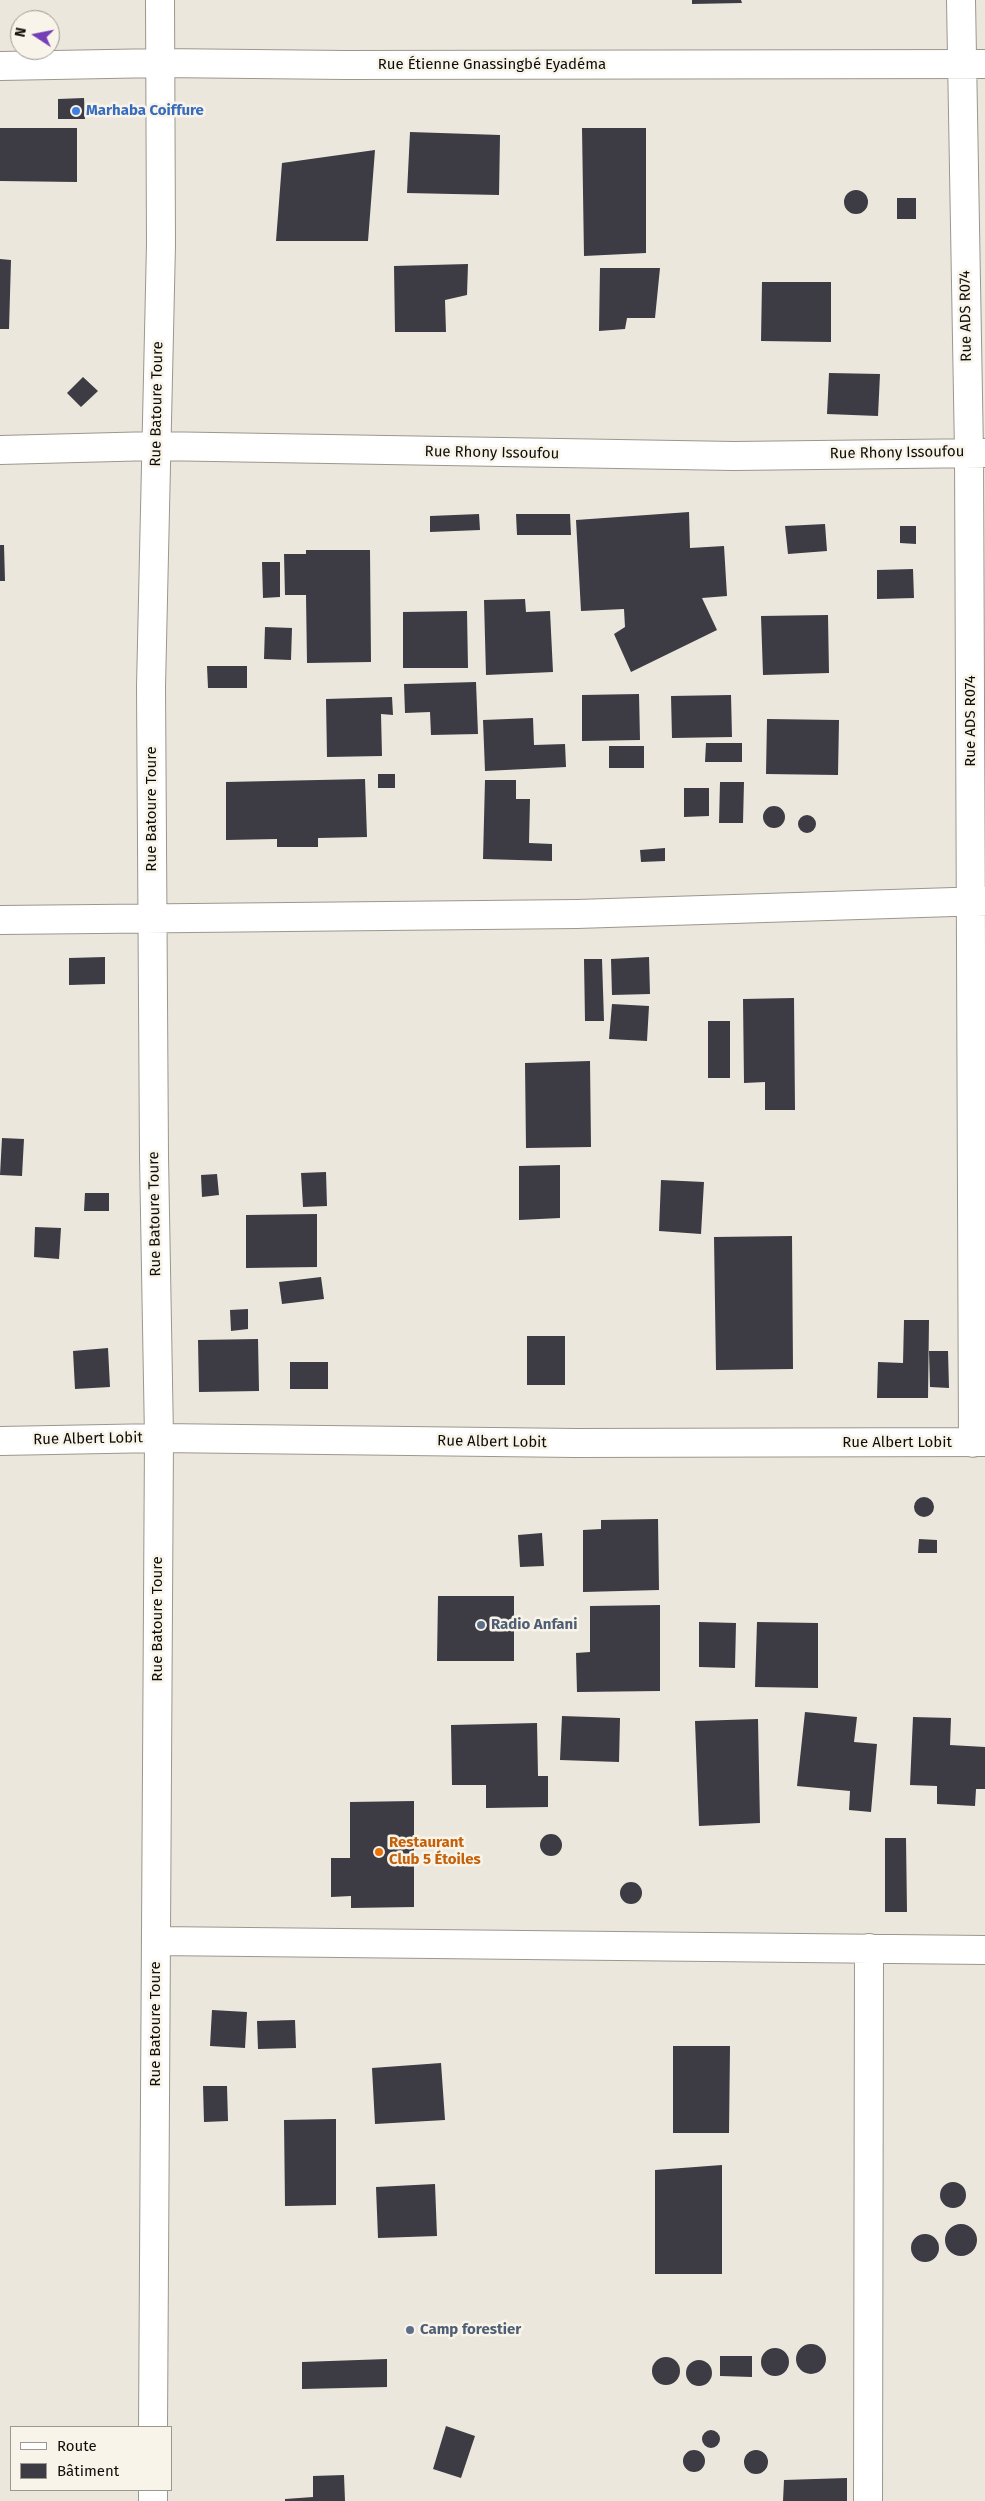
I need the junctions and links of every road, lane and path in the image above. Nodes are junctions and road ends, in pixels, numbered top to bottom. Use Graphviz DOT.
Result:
graph roads {
  1 [pos="160,0"];
  2 [pos="961,0"];
  3 [pos="161,63"];
  4 [pos="974,64"];
  5 [pos="0,66"];
  6 [pos="156,446"];
  7 [pos="0,450"];
  8 [pos="977,452"];
  9 [pos="978,901"];
  10 [pos="0,920"];
  11 [pos="153,920"];
  12 [pos="159,1438"];
  13 [pos="0,1441"];
  14 [pos="979,1443"];
  15 [pos="156,1941"];
  16 [pos="869,1948"];
  17 [pos="985,1950"];
  18 [pos="153,2426"];
  19 [pos="868,2501"];
  1 -- 3 [label="street, Rue Batoure Toure"];
  2 -- 4 [label="street, Rue ADS R074"];
  3 -- 4 [label="street, Rue Étienne Gnassingbé Eyadéma"];
  3 -- 5 [label="street, Rue Étienne Gnassingbé Eyadéma"];
  3 -- 6 [label="street, Rue Batoure Toure"];
  4 -- 8 [label="street, Rue ADS R074"];
  6 -- 7 [label="street, Rue Rhony Issoufou"];
  6 -- 8 [label="street, Rue Rhony Issoufou"];
  6 -- 11 [label="street, Rue Batoure Toure"];
  8 -- 9 [label="street, Rue ADS R074"];
  9 -- 11 [label="street"];
  9 -- 14 [label="street, Rue ADS R074"];
  10 -- 11 [label="street"];
  11 -- 12 [label="street, Rue Batoure Toure"];
  12 -- 13 [label="street, Rue Albert Lobit"];
  12 -- 14 [label="street, Rue Albert Lobit"];
  12 -- 15 [label="street, Rue Batoure Toure"];
  15 -- 16 [label="street"];
  15 -- 18 [label="street, Rue Batoure Toure"];
  16 -- 17 [label="street"];
  16 -- 19 [label="street"];
}
